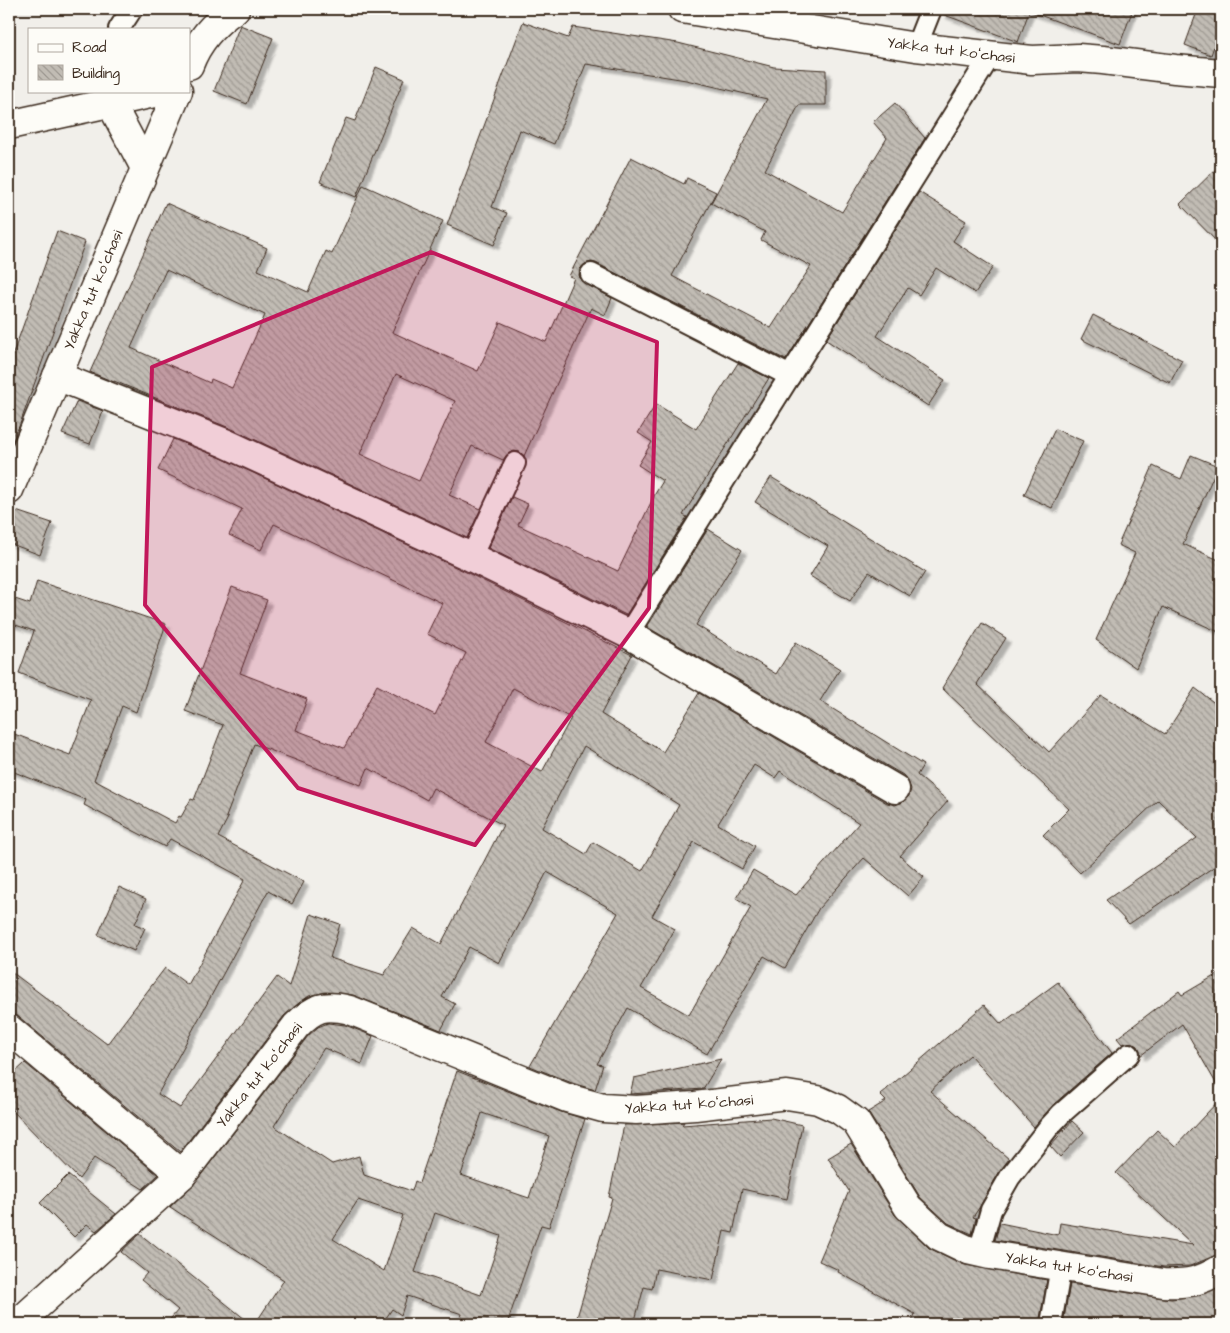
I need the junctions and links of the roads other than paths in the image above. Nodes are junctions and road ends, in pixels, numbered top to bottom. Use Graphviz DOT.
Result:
graph roads {
  1 [pos="132,9"];
  2 [pos="235,9"];
  3 [pos="682,9"];
  4 [pos="931,9"];
  5 [pos="120,28"];
  6 [pos="916,47"];
  7 [pos="991,55"];
  8 [pos="190,63"];
  9 [pos="1221,73"];
  10 [pos="154,92"];
  11 [pos="178,92"];
  12 [pos="109,97"];
  13 [pos="9,125"];
  14 [pos="145,168"];
  15 [pos="591,274"];
  16 [pos="57,376"];
  17 [pos="790,376"];
  18 [pos="514,463"];
  19 [pos="9,490"];
  20 [pos="470,557"];
  21 [pos="628,634"];
  22 [pos="895,789"];
  23 [pos="9,1029"];
  24 [pos="1129,1054"];
  25 [pos="182,1175"];
  26 [pos="979,1252"];
  27 [pos="1061,1266"];
  28 [pos="1221,1269"];
  29 [pos="17,1324"];
  30 [pos="1051,1324"];
  1 -- 5 [label="lane"];
  2 -- 8 [label="street"];
  3 -- 6 [label="street, Yakka tut koʻchasi"];
  4 -- 6 [label="lane"];
  6 -- 7 [label="street, Yakka tut koʻchasi"];
  7 -- 9 [label="street, Yakka tut koʻchasi"];
  7 -- 17 [label="lane"];
  10 -- 12 [label="street"];
  11 -- 14 [label="street, Yakka tut koʻchasi"];
  12 -- 13 [label="street"];
  12 -- 14 [label="street"];
  14 -- 16 [label="street, Yakka tut koʻchasi"];
  15 -- 17 [label="lane"];
  16 -- 19 [label="street, Yakka tut koʻchasi"];
  16 -- 20 [label="street"];
  17 -- 21 [label="lane"];
  18 -- 20 [label="lane"];
  20 -- 21 [label="street"];
  21 -- 22 [label="street"];
  23 -- 25 [label="street"];
  24 -- 26 [label="lane"];
  25 -- 26 [label="street, Yakka tut koʻchasi"];
  25 -- 29 [label="street, Yakka tut koʻchasi"];
  26 -- 27 [label="street, Yakka tut koʻchasi"];
  27 -- 28 [label="street, Yakka tut koʻchasi"];
  27 -- 30 [label="lane"];
}
